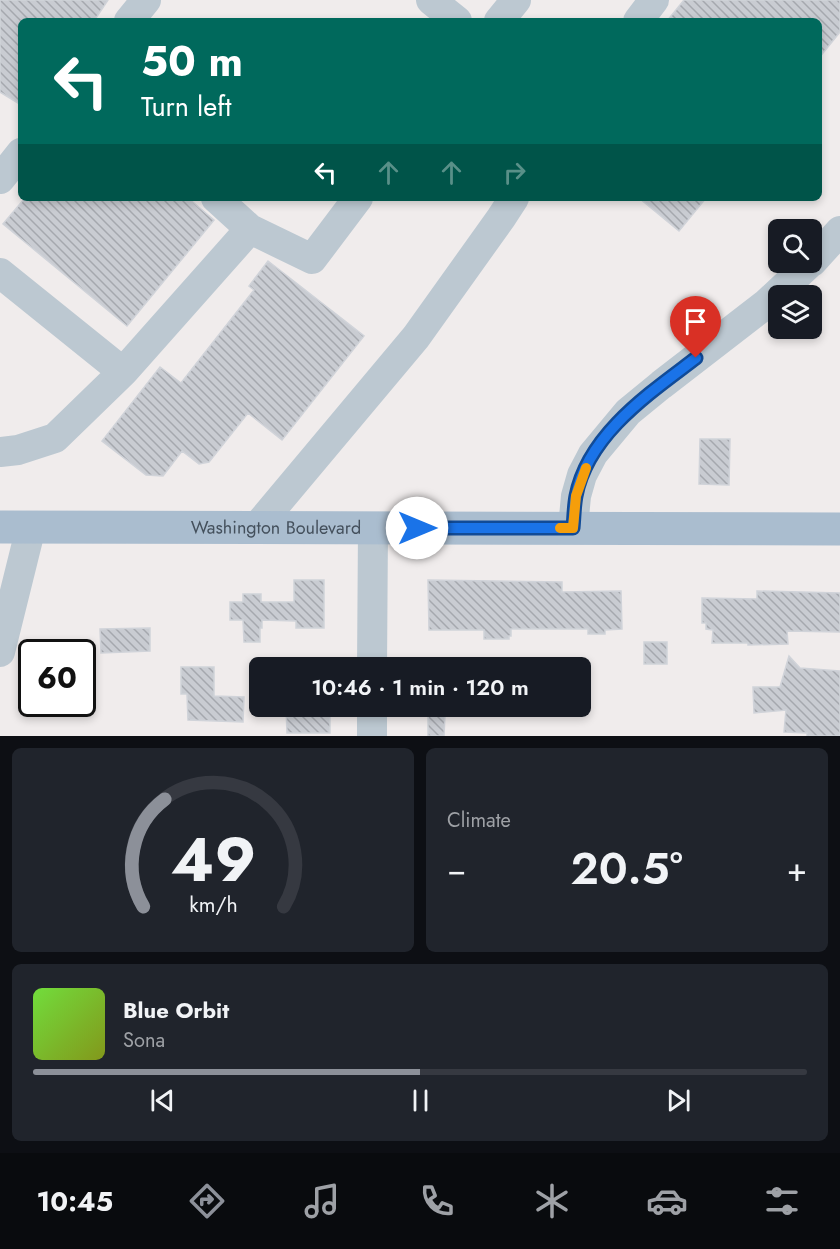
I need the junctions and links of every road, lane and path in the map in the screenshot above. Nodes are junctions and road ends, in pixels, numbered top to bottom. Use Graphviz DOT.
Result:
graph roads {
  1 [pos="146,0"];
  2 [pos="431,0"];
  3 [pos="516,0"];
  4 [pos="654,0"];
  5 [pos="131,18"];
  6 [pos="453,18"];
  7 [pos="501,18"];
  8 [pos="640,18"];
  9 [pos="18,157"];
  10 [pos="0,179"];
  11 [pos="219,201"];
  12 [pos="356,201"];
  13 [pos="512,201"];
  14 [pos="250,229"];
  15 [pos="840,231"];
  16 [pos="822,250"];
  17 [pos="0,273"];
  18 [pos="799,273"];
  19 [pos="123,372"];
  20 [pos="0,452"];
  21 [pos="15,527"];
  22 [pos="256,528"];
  23 [pos="373,528"];
  24 [pos="573,528"];
  25 [pos="840,529"];
  26 [pos="0,652"];
  27 [pos="372,657"];
  28 [pos="372,717"];
  29 [pos="372,736"];
  1 -- 5 [label="street"];
  2 -- 6 [label="street"];
  3 -- 7 [label="street"];
  4 -- 8 [label="street"];
  9 -- 10 [label="street"];
  11 -- 14 [label="street"];
  12 -- 14 [label="street"];
  13 -- 22 [label="street"];
  14 -- 19 [label="street"];
  15 -- 16 [label="street"];
  17 -- 19 [label="street"];
  18 -- 24 [label="street"];
  19 -- 20 [label="street"];
  21 -- 22 [label="main road, Washington Boulevard"];
  21 -- 26 [label="street"];
  22 -- 23 [label="main road, Washington Boulevard"];
  23 -- 24 [label="main road, Washington Boulevard"];
  23 -- 27 [label="street"];
  24 -- 25 [label="main road, Washington Boulevard"];
  28 -- 29 [label="street"];
}
